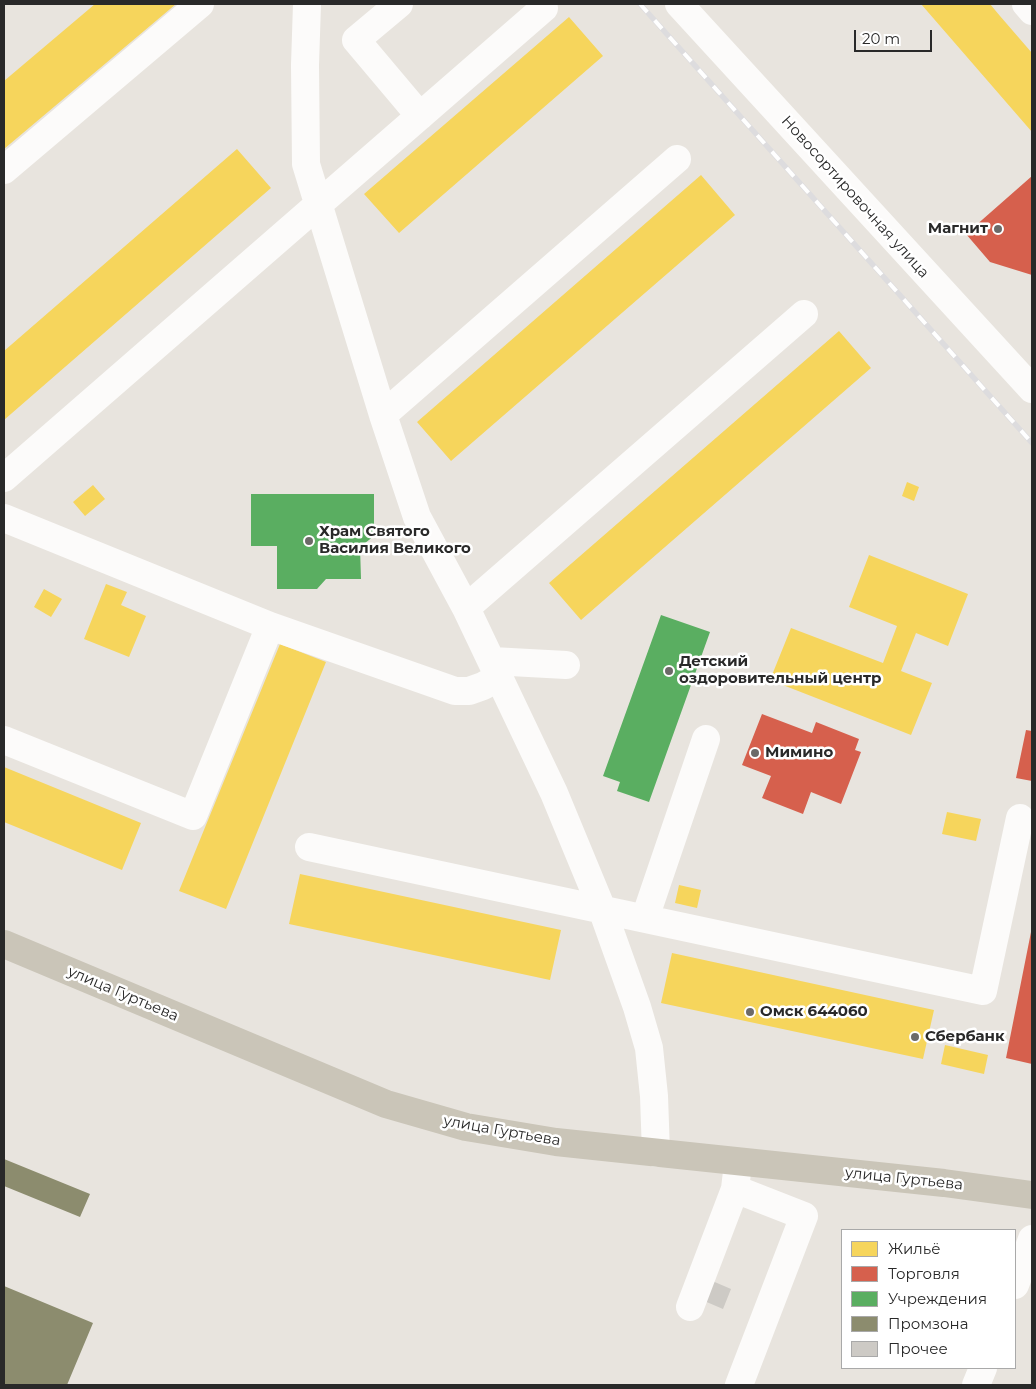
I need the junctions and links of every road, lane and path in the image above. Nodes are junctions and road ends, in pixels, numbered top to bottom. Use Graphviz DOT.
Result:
graph roads {
  1 [pos="200,4"];
  2 [pos="307,4"];
  3 [pos="399,4"];
  4 [pos="679,4"];
  5 [pos="1026,4"];
  6 [pos="544,8"];
  7 [pos="1032,11"];
  8 [pos="420,116"];
  9 [pos="677,159"];
  10 [pos="4,170"];
  11 [pos="319,204"];
  12 [pos="804,314"];
  13 [pos="1032,389"];
  14 [pos="383,415"];
  15 [pos="4,478"];
  16 [pos="4,518"];
  17 [pos="466,608"];
  18 [pos="270,626"];
  19 [pos="566,665"];
  20 [pos="495,669"];
  21 [pos="706,739"];
  22 [pos="4,740"];
  23 [pos="1020,818"];
  24 [pos="308,846"];
  25 [pos="602,909"];
  26 [pos="644,918"];
  27 [pos="4,944"];
  28 [pos="656,1153"];
  29 [pos="739,1161"];
  30 [pos="735,1189"];
  31 [pos="1032,1195"];
  32 [pos="1032,1239"];
  33 [pos="1016,1282"];
  34 [pos="690,1307"];
  35 [pos="983,1369"];
  36 [pos="739,1385"];
  37 [pos="976,1385"];
  1 -- 10 [label="street"];
  2 -- 11 [label="street"];
  3 -- 8 [label="street"];
  4 -- 13 [label="street, Новосортировочная улица"];
  5 -- 7 [label="street"];
  6 -- 8 [label="street"];
  8 -- 11 [label="street"];
  9 -- 14 [label="street"];
  11 -- 14 [label="street"];
  11 -- 15 [label="street"];
  12 -- 17 [label="street"];
  14 -- 17 [label="street"];
  16 -- 18 [label="street"];
  17 -- 20 [label="street"];
  18 -- 20 [label="street"];
  18 -- 22 [label="street"];
  19 -- 20 [label="street"];
  20 -- 25 [label="street"];
  21 -- 26 [label="street"];
  23 -- 26 [label="street"];
  24 -- 25 [label="street"];
  25 -- 26 [label="street"];
  25 -- 28 [label="street"];
  27 -- 28 [label="main road, улица Гуртьева"];
  28 -- 29 [label="main road, улица Гуртьева"];
  29 -- 30 [label="street"];
  29 -- 31 [label="main road, улица Гуртьева"];
  30 -- 34 [label="street"];
  30 -- 36 [label="street"];
  32 -- 33 [label="street"];
  35 -- 37 [label="street"];
}
